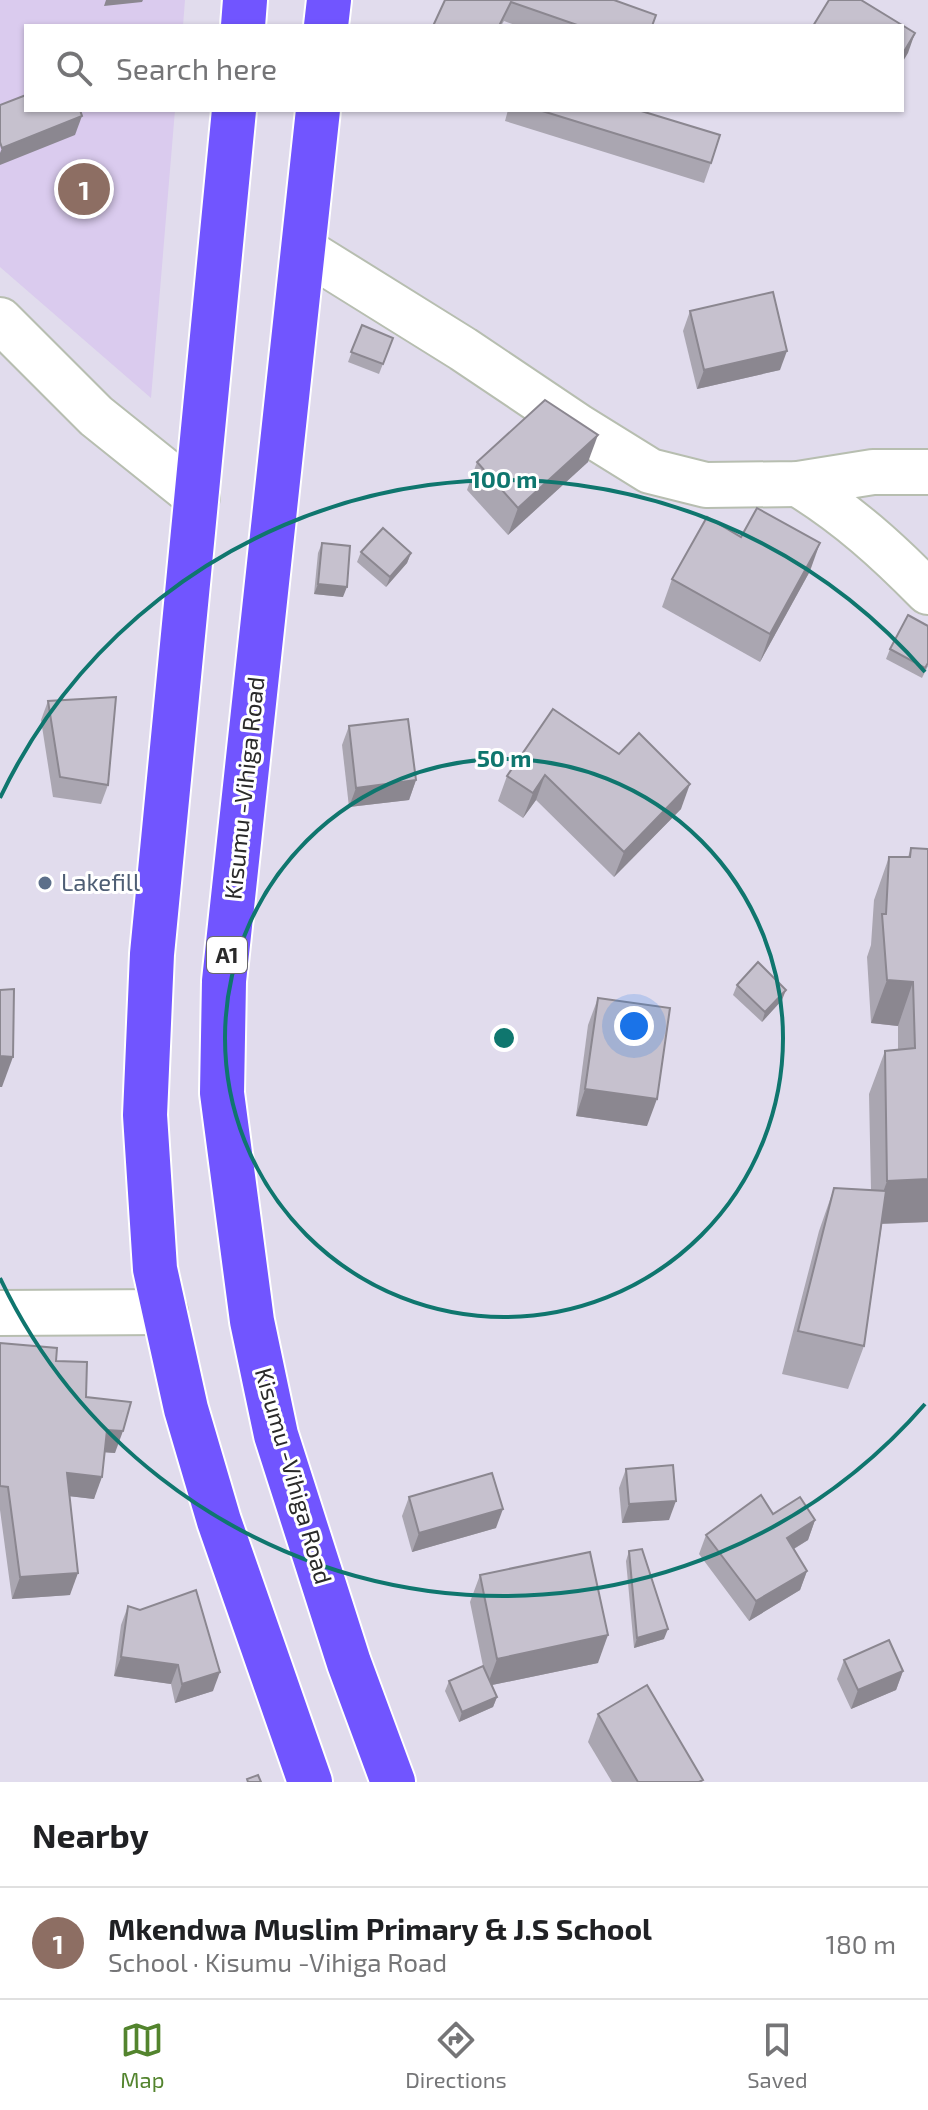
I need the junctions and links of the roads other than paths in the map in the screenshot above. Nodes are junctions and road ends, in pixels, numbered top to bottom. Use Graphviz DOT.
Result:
graph roads {
  1 [pos="245,0"];
  2 [pos="329,0"];
  3 [pos="243,24"];
  4 [pos="326,24"];
  5 [pos="234,112"];
  6 [pos="318,112"];
  7 [pos="304,250"];
  8 [pos="0,320"];
  9 [pos="928,472"];
  10 [pos="798,484"];
  11 [pos="197,497"];
  12 [pos="928,592"];
  13 [pos="165,1312"];
  14 [pos="0,1313"];
  15 [pos="310,1782"];
  16 [pos="393,1782"];
  1 -- 3 [label="highway"];
  2 -- 4 [label="highway"];
  5 -- 11 [label="highway"];
  6 -- 7 [label="highway, Kisumu -Vihiga Road / A1"];
  7 -- 10 [label="street"];
  7 -- 16 [label="highway, Kisumu -Vihiga Road / A1"];
  8 -- 11 [label="street"];
  9 -- 10 [label="street"];
  10 -- 12 [label="street"];
  11 -- 13 [label="highway"];
  13 -- 14 [label="street"];
  13 -- 15 [label="highway"];
}
